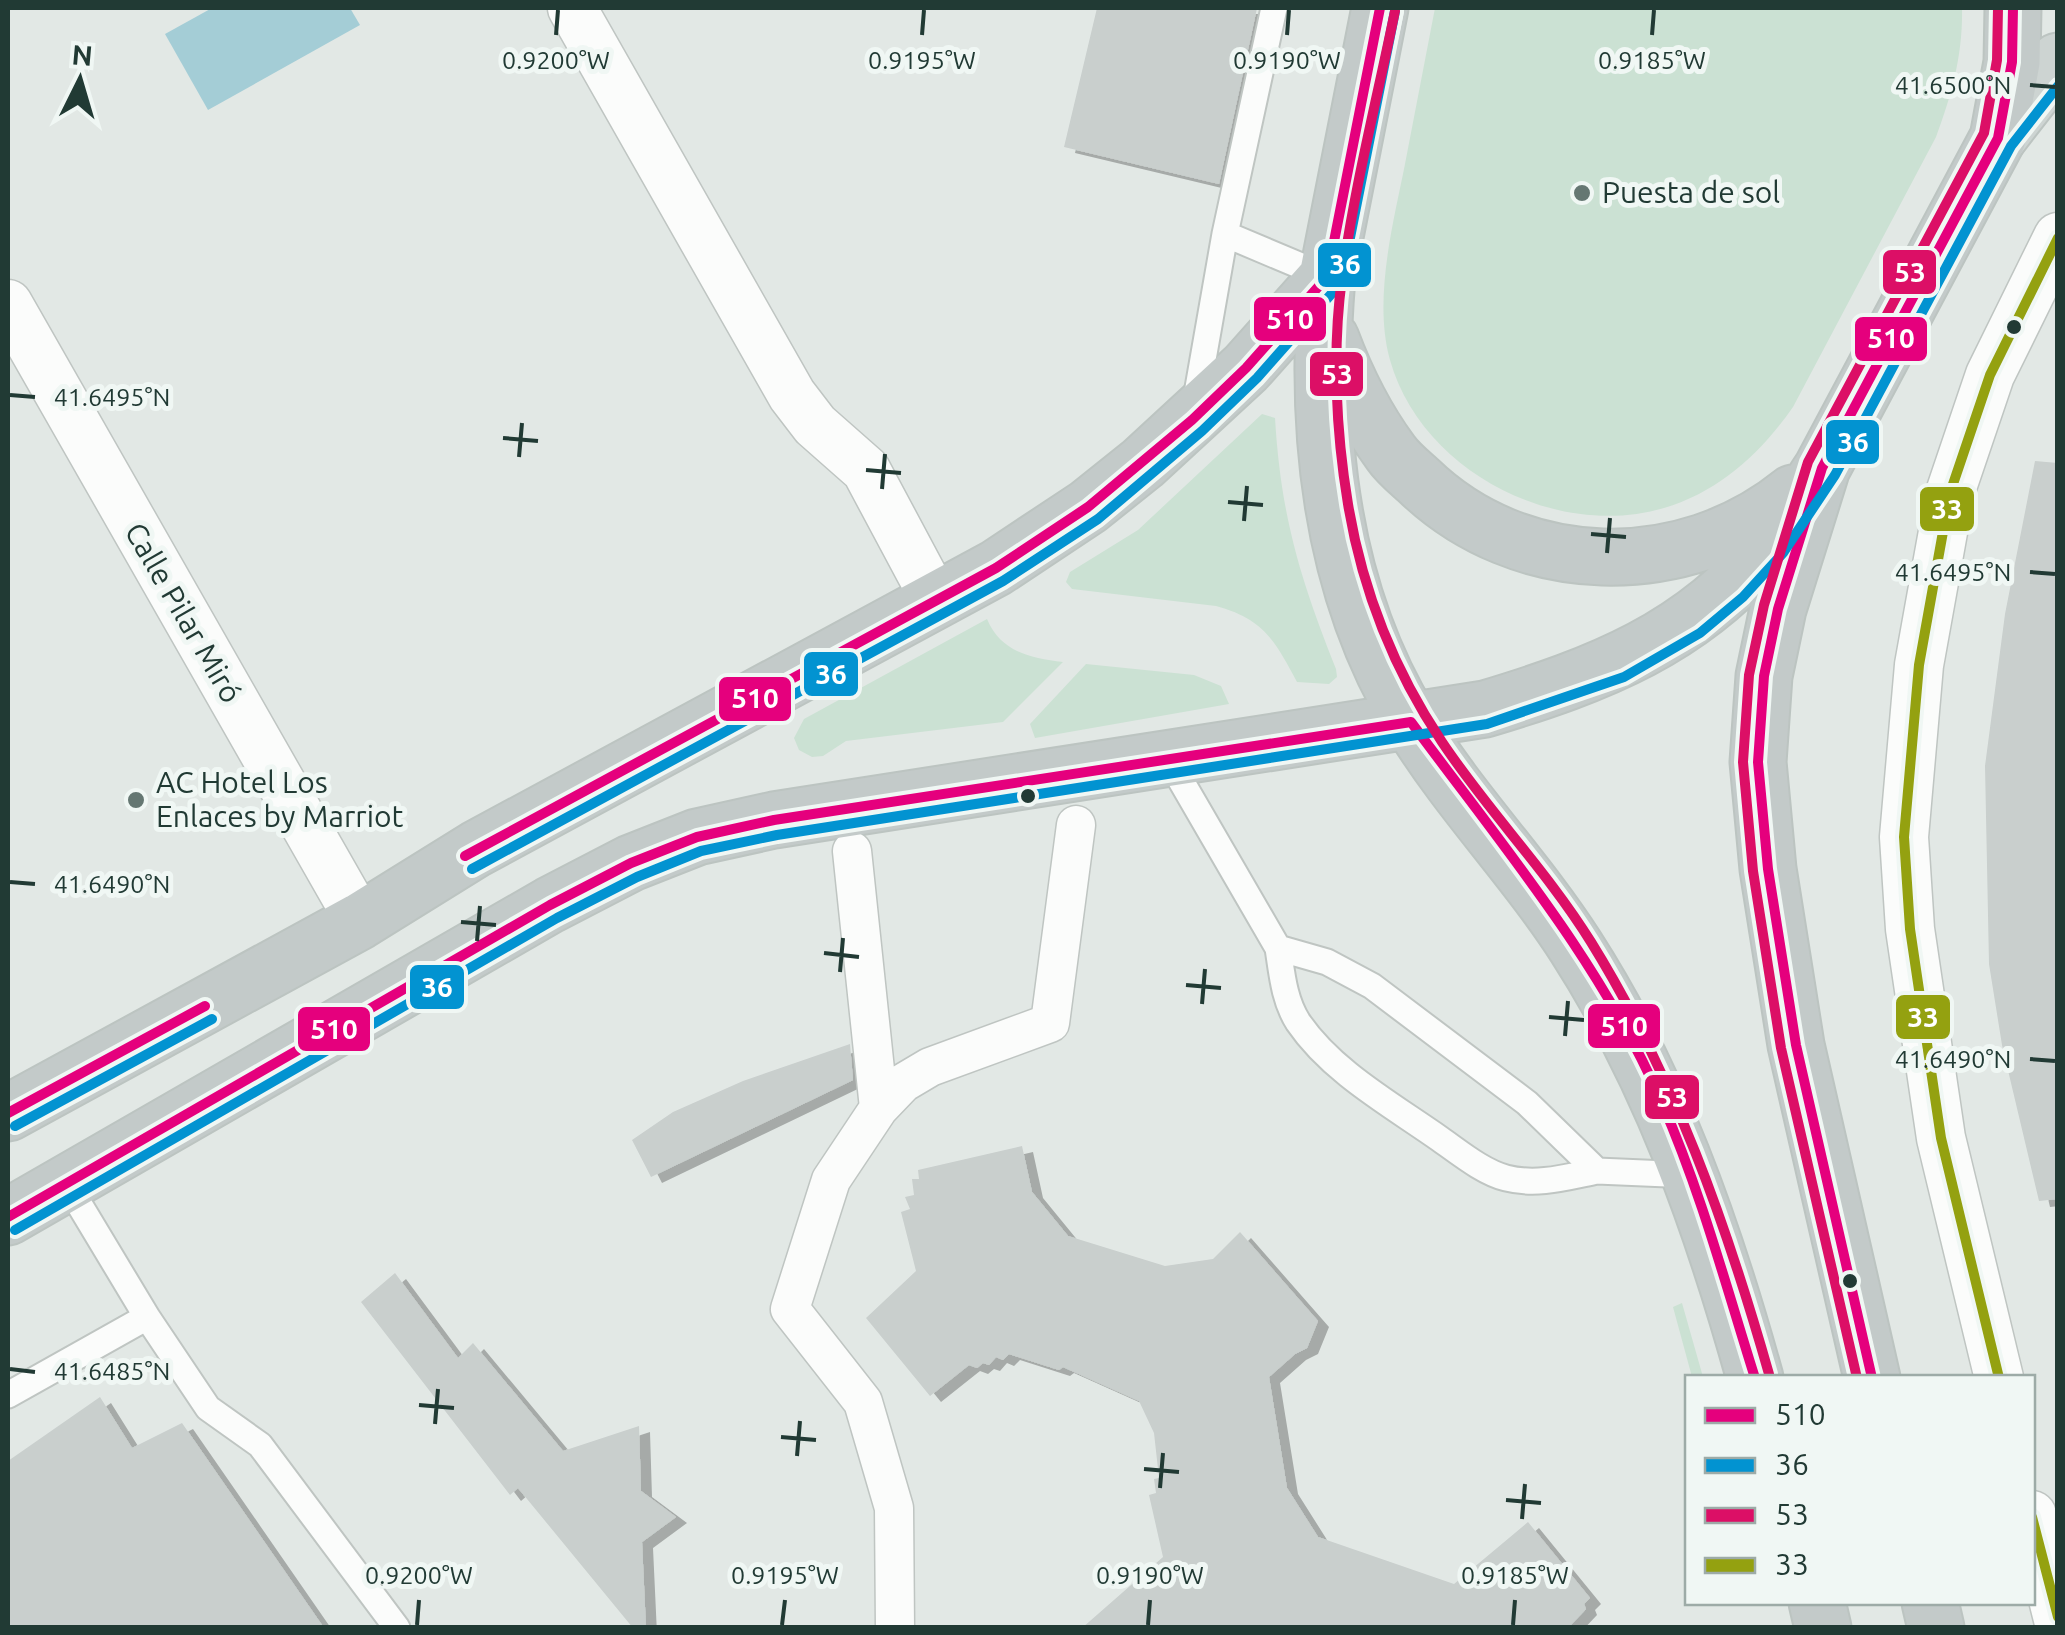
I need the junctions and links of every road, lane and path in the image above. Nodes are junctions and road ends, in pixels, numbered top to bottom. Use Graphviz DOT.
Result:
graph roads {
  1 [pos="572,8"];
  2 [pos="1274,8"];
  3 [pos="1380,8"];
  4 [pos="2013,8"];
  5 [pos="2058,61"];
  6 [pos="1998,138"];
  7 [pos="1225,234"];
  8 [pos="2058,237"];
  9 [pos="1325,297"];
  10 [pos="8,304"];
  11 [pos="20,352"];
  12 [pos="1192,420"];
  13 [pos="1822,468"];
  14 [pos="937,603"];
  15 [pos="1411,722"];
  16 [pos="1169,760"];
  17 [pos="1076,824"];
  18 [pos="852,851"];
  19 [pos="360,921"];
  20 [pos="1278,948"];
  21 [pos="879,1108"];
  22 [pos="8,1113"];
  23 [pos="1597,1171"];
  24 [pos="1690,1176"];
  25 [pos="67,1184"];
  26 [pos="8,1217"];
  27 [pos="147,1317"];
  28 [pos="1755,1375"];
  29 [pos="1871,1375"];
  30 [pos="1998,1375"];
  31 [pos="8,1395"];
  32 [pos="2035,1527"];
  33 [pos="2058,1619"];
  34 [pos="397,1628"];
  35 [pos="895,1628"];
  1 -- 14 [label="street"];
  2 -- 7 [label="lane"];
  3 -- 9 [label="highway"];
  4 -- 6 [label="highway"];
  5 -- 6 [label="main road"];
  6 -- 13 [label="highway"];
  7 -- 9 [label="lane"];
  7 -- 12 [label="lane"];
  8 -- 30 [label="street"];
  9 -- 12 [label="highway"];
  9 -- 13 [label="highway"];
  9 -- 15 [label="highway"];
  10 -- 11 [label="street, Calle Pilar Miró"];
  11 -- 19 [label="street, Calle Pilar Miró"];
  12 -- 14 [label="highway"];
  13 -- 15 [label="highway"];
  13 -- 29 [label="highway"];
  14 -- 19 [label="highway"];
  15 -- 16 [label="highway"];
  15 -- 24 [label="highway"];
  16 -- 20 [label="lane"];
  16 -- 25 [label="highway"];
  17 -- 21 [label="street"];
  18 -- 21 [label="street"];
  19 -- 22 [label="highway"];
  20 -- 23 [label="lane"];
  20 -- 23 [label="lane"];
  21 -- 35 [label="street"];
  23 -- 24 [label="lane"];
  24 -- 28 [label="highway"];
  25 -- 26 [label="highway"];
  25 -- 27 [label="lane"];
  27 -- 31 [label="lane"];
  27 -- 34 [label="lane"];
  32 -- 33 [label="street"];
}
